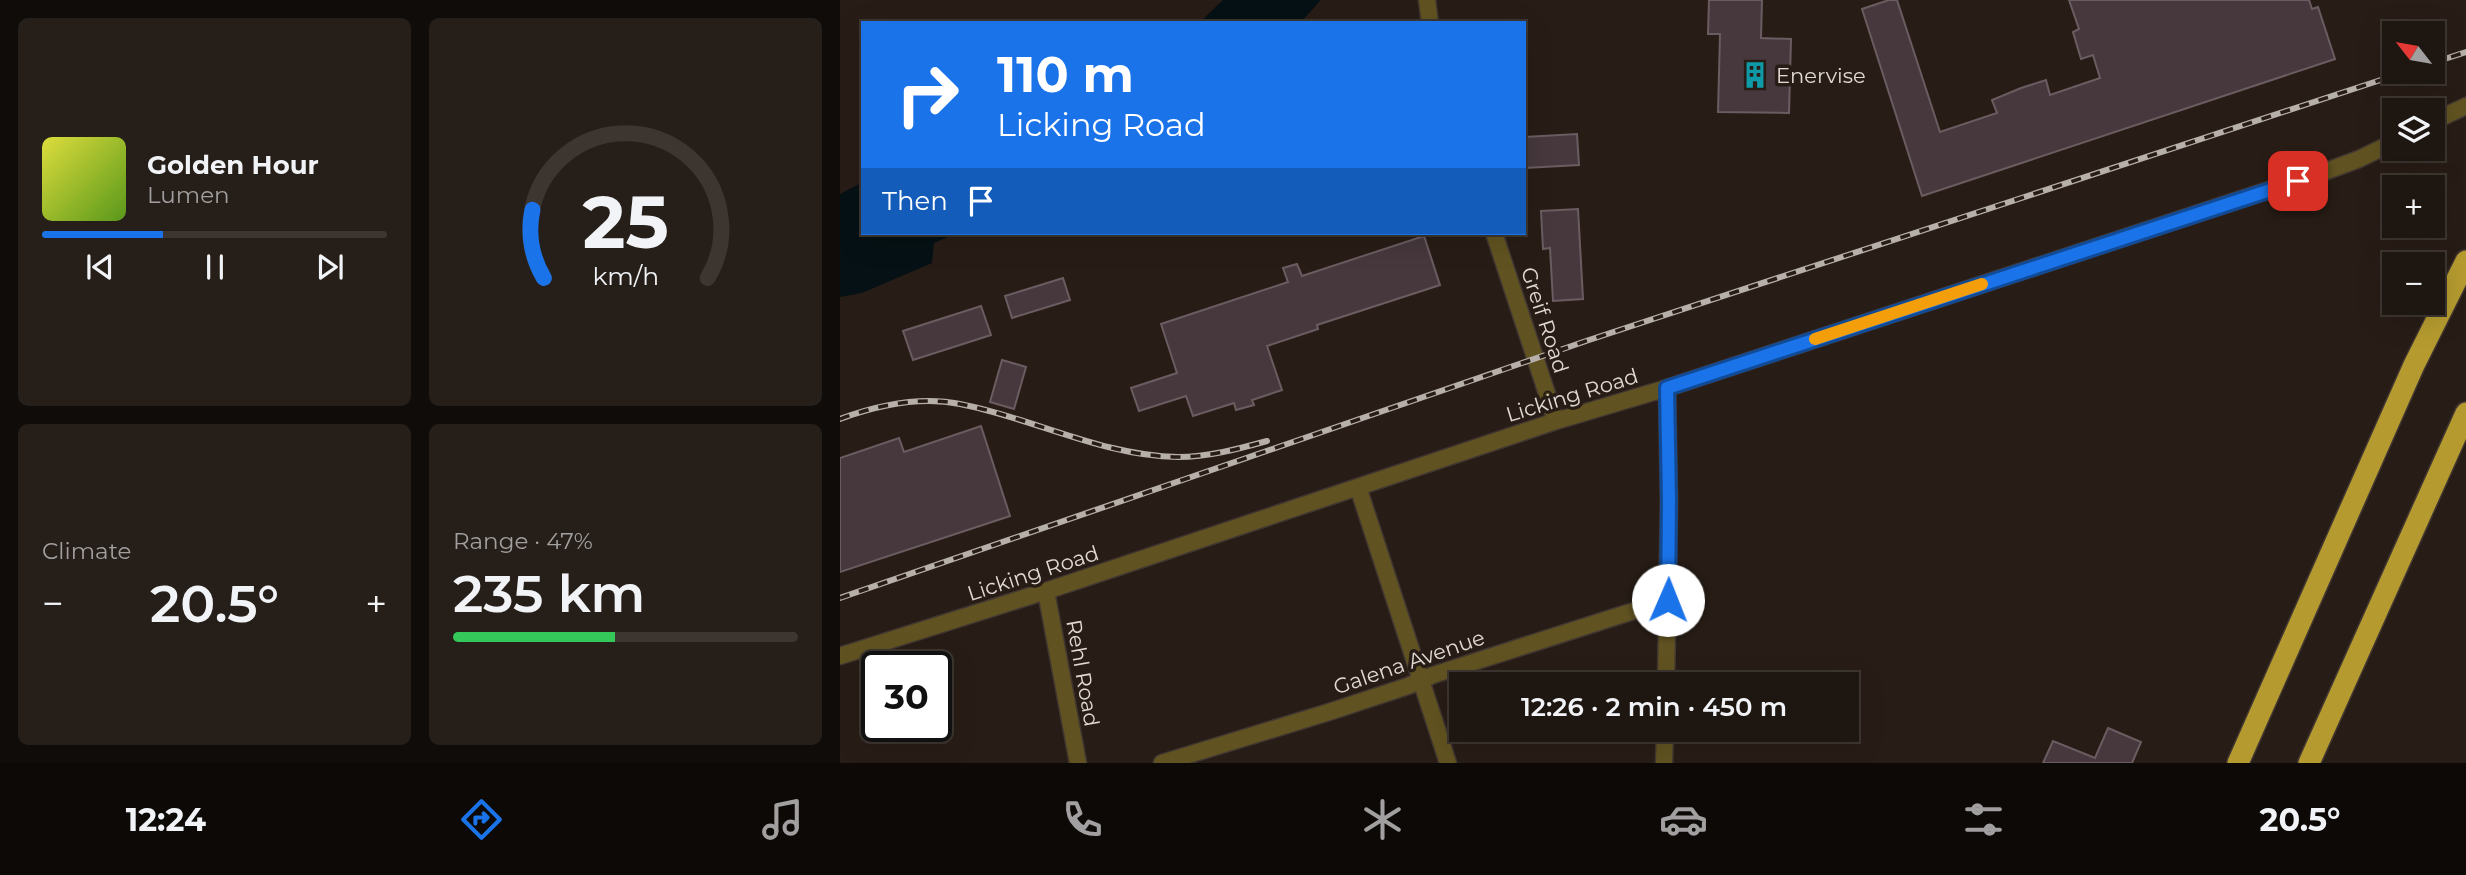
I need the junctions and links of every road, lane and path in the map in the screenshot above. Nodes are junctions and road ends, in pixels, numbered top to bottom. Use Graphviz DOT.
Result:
graph roads {
  1 [pos="1427,0"];
  2 [pos="1430,21"];
  3 [pos="2466,106"];
  4 [pos="2445,116"];
  5 [pos="2382,148"];
  6 [pos="1495,235"];
  7 [pos="2466,261"];
  8 [pos="1667,388"];
  9 [pos="2466,414"];
  10 [pos="1556,421"];
  11 [pos="1358,487"];
  12 [pos="1046,591"];
  13 [pos="1668,600"];
  14 [pos="840,656"];
  15 [pos="1666,672"];
  16 [pos="1421,680"];
  17 [pos="1665,742"];
  18 [pos="1078,763"];
  19 [pos="1163,763"];
  20 [pos="1448,763"];
  21 [pos="1664,763"];
  22 [pos="2238,763"];
  23 [pos="2309,763"];
  1 -- 2 [label="street"];
  3 -- 4 [label="street"];
  5 -- 8 [label="street, Licking Road"];
  6 -- 10 [label="street, Greif Road"];
  7 -- 22 [label="highway"];
  8 -- 10 [label="street, Licking Road"];
  8 -- 13 [label="street"];
  9 -- 23 [label="highway"];
  10 -- 11 [label="street, Licking Road"];
  11 -- 12 [label="street, Licking Road"];
  11 -- 16 [label="street"];
  12 -- 14 [label="street, Licking Road"];
  12 -- 18 [label="street, Rehl Road"];
  13 -- 15 [label="street"];
  13 -- 16 [label="street, Galena Avenue"];
  16 -- 19 [label="street, Galena Avenue"];
  16 -- 20 [label="street"];
  17 -- 21 [label="street"];
}
